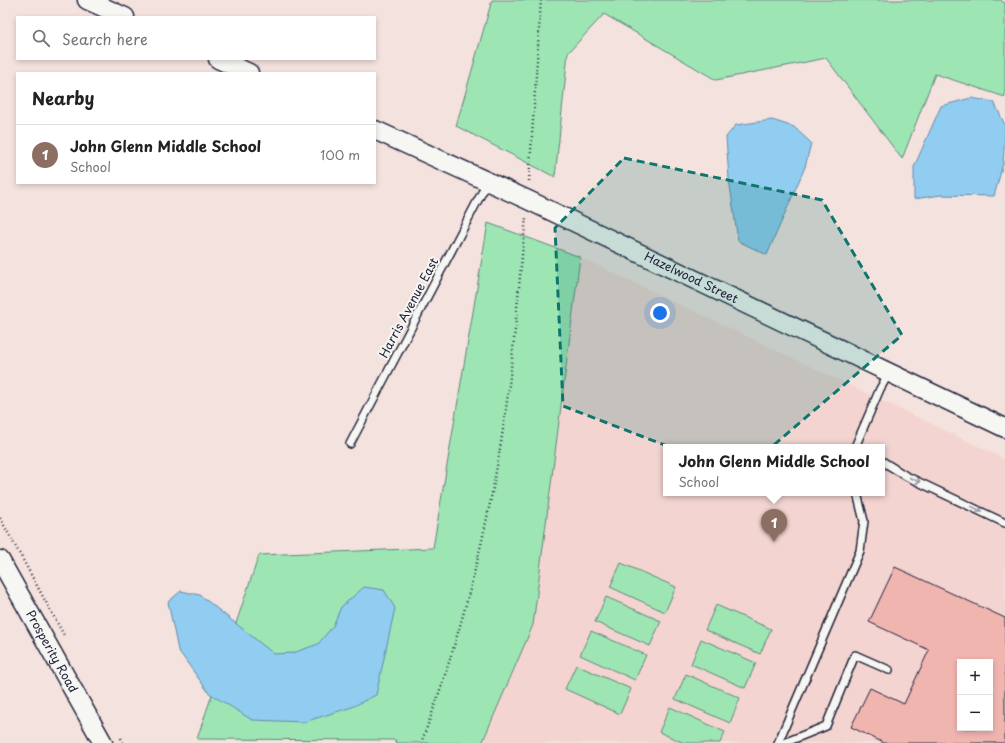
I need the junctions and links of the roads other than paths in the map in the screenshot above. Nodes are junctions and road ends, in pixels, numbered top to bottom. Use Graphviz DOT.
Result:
graph roads {
  1 [pos="87,0"];
  2 [pos="123,16"];
  3 [pos="220,60"];
  4 [pos="247,72"];
  5 [pos="376,130"];
  6 [pos="488,181"];
  7 [pos="889,373"];
  8 [pos="1005,428"];
  9 [pos="350,444"];
  10 [pos="858,444"];
  11 [pos="885,463"];
  12 [pos="858,496"];
  13 [pos="1005,523"];
  14 [pos="0,560"];
  15 [pos="889,670"];
  16 [pos="103,743"];
  17 [pos="778,743"];
  18 [pos="784,743"];
  1 -- 2 [label="street"];
  3 -- 4 [label="street"];
  5 -- 6 [label="street, Hazelwood Street"];
  6 -- 7 [label="street, Hazelwood Street"];
  6 -- 9 [label="lane, Harris Avenue East"];
  7 -- 8 [label="street, Hazelwood Street"];
  7 -- 10 [label="lane"];
  11 -- 13 [label="lane, one-way"];
  12 -- 17 [label="lane"];
  14 -- 16 [label="street, Prosperity Road"];
  15 -- 18 [label="lane"];
}
